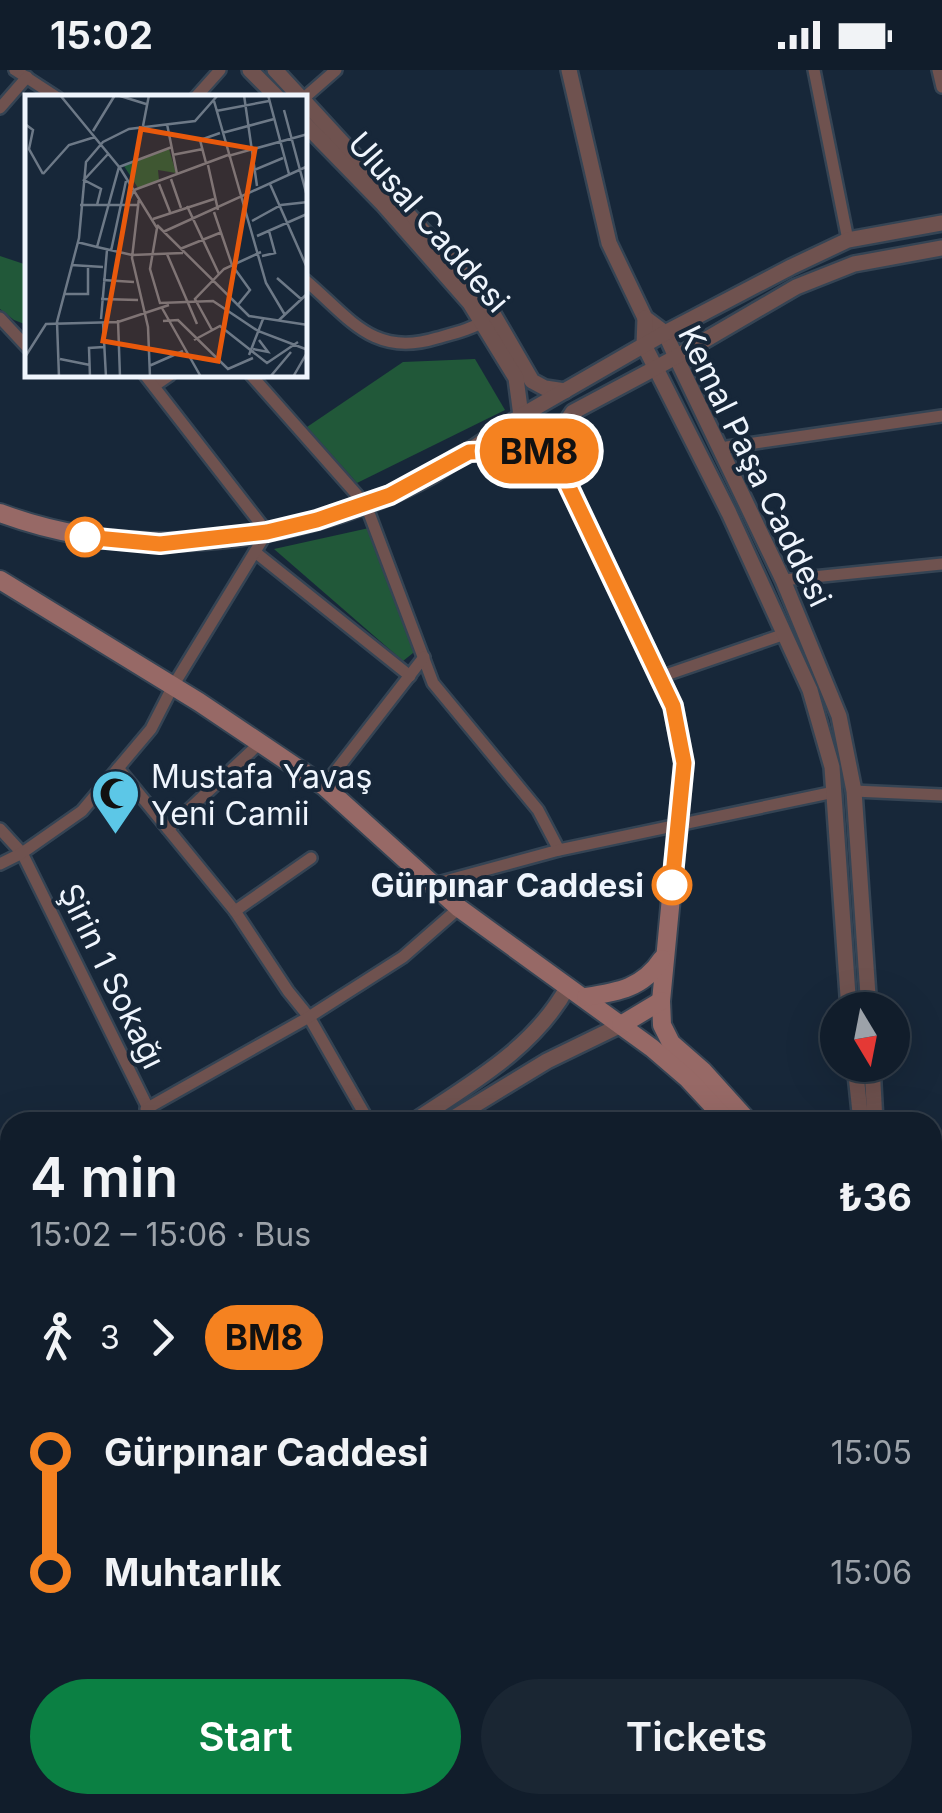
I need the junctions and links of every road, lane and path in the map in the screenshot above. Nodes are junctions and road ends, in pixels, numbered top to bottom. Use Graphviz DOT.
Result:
graph roads {
  1 [pos="220,70"];
  2 [pos="250,70"];
  3 [pos="275,70"];
  4 [pos="336,70"];
  5 [pos="569,70"];
  6 [pos="814,70"];
  7 [pos="938,70"];
  8 [pos="21,73"];
  9 [pos="942,87"];
  10 [pos="54,95"];
  11 [pos="197,95"];
  12 [pos="275,95"];
  13 [pos="299,95"];
  14 [pos="308,95"];
  15 [pos="308,104"];
  16 [pos="0,108"];
  17 [pos="308,127"];
  18 [pos="942,223"];
  19 [pos="848,240"];
  20 [pos="942,248"];
  21 [pos="854,264"];
  22 [pos="308,283"];
  23 [pos="0,318"];
  24 [pos="488,318"];
  25 [pos="644,318"];
  26 [pos="664,334"];
  27 [pos="25,345"];
  28 [pos="644,345"];
  29 [pos="676,357"];
  30 [pos="656,367"];
  31 [pos="147,378"];
  32 [pos="166,378"];
  33 [pos="254,378"];
  34 [pos="154,386"];
  35 [pos="565,391"];
  36 [pos="521,416"];
  37 [pos="942,416"];
  38 [pos="720,448"];
  39 [pos="469,452"];
  40 [pos="558,464"];
  41 [pos="366,505"];
  42 [pos="0,513"];
  43 [pos="267,532"];
  44 [pos="255,552"];
  45 [pos="942,564"];
  46 [pos="0,580"];
  47 [pos="783,580"];
  48 [pos="784,634"];
  49 [pos="424,656"];
  50 [pos="410,676"];
  51 [pos="660,677"];
  52 [pos="173,686"];
  53 [pos="261,742"];
  54 [pos="118,768"];
  55 [pos="324,786"];
  56 [pos="854,791"];
  57 [pos="834,792"];
  58 [pos="942,795"];
  59 [pos="680,823"];
  60 [pos="0,829"];
  61 [pos="168,830"];
  62 [pos="559,850"];
  63 [pos="22,853"];
  64 [pos="311,858"];
  65 [pos="0,864"];
  66 [pos="434,884"];
  67 [pos="459,908"];
  68 [pos="236,911"];
  69 [pos="664,956"];
  70 [pos="568,986"];
  71 [pos="847,992"];
  72 [pos="868,992"];
  73 [pos="586,997"];
  74 [pos="660,1001"];
  75 [pos="309,1017"];
  76 [pos="621,1025"];
  77 [pos="856,1082"];
  78 [pos="873,1082"];
  79 [pos="146,1109"];
  80 [pos="148,1112"];
  81 [pos="363,1112"];
  82 [pos="428,1112"];
  83 [pos="464,1112"];
  84 [pos="712,1112"];
  85 [pos="740,1112"];
  86 [pos="860,1112"];
  87 [pos="874,1112"];
  1 -- 11 [label="street"];
  2 -- 12 [label="street"];
  3 -- 13 [label="street"];
  4 -- 14 [label="street"];
  5 -- 25 [label="street"];
  6 -- 19 [label="street"];
  7 -- 9 [label="street"];
  8 -- 10 [label="street"];
  8 -- 16 [label="street"];
  15 -- 24 [label="street"];
  17 -- 24 [label="street, Ulusal Caddesi"];
  18 -- 19 [label="street"];
  19 -- 21 [label="street"];
  19 -- 26 [label="street"];
  20 -- 21 [label="street"];
  21 -- 29 [label="street"];
  22 -- 24 [label="street"];
  23 -- 27 [label="street"];
  24 -- 35 [label="street"];
  24 -- 36 [label="street, Ulusal Caddesi"];
  25 -- 26 [label="street, Kemal Paşa Caddesi"];
  25 -- 28 [label="street, Kemal Paşa Caddesi"];
  26 -- 28 [label="street"];
  26 -- 29 [label="street, Kemal Paşa Caddesi"];
  28 -- 30 [label="street, Kemal Paşa Caddesi"];
  28 -- 35 [label="street"];
  29 -- 30 [label="street"];
  29 -- 38 [label="street, Kemal Paşa Caddesi"];
  30 -- 40 [label="street"];
  30 -- 48 [label="street, Kemal Paşa Caddesi"];
  31 -- 34 [label="street"];
  32 -- 34 [label="street"];
  33 -- 41 [label="street"];
  34 -- 43 [label="street"];
  35 -- 36 [label="street"];
  36 -- 39 [label="street"];
  37 -- 38 [label="street"];
  38 -- 47 [label="street, Kemal Paşa Caddesi"];
  39 -- 40 [label="main road"];
  39 -- 41 [label="main road"];
  40 -- 51 [label="main road"];
  41 -- 43 [label="main road"];
  41 -- 49 [label="street"];
  42 -- 43 [label="main road"];
  43 -- 44 [label="street"];
  44 -- 50 [label="street"];
  44 -- 52 [label="street"];
  45 -- 47 [label="street"];
  46 -- 52 [label="main road"];
  47 -- 56 [label="street, Kemal Paşa Caddesi"];
  48 -- 51 [label="street"];
  48 -- 57 [label="street, Kemal Paşa Caddesi"];
  49 -- 50 [label="street"];
  49 -- 62 [label="street"];
  50 -- 55 [label="street"];
  51 -- 59 [label="main road"];
  52 -- 53 [label="main road"];
  52 -- 54 [label="street"];
  53 -- 55 [label="main road"];
  53 -- 61 [label="street"];
  54 -- 61 [label="street"];
  54 -- 63 [label="street"];
  55 -- 66 [label="main road"];
  56 -- 57 [label="street"];
  56 -- 58 [label="street"];
  56 -- 72 [label="street, Kemal Paşa Caddesi"];
  57 -- 59 [label="street"];
  57 -- 71 [label="street, Kemal Paşa Caddesi"];
  59 -- 62 [label="street"];
  59 -- 69 [label="main road"];
  60 -- 63 [label="street, Şirin 1 Sokağı"];
  61 -- 68 [label="street"];
  62 -- 66 [label="street"];
  63 -- 65 [label="street"];
  63 -- 79 [label="street, Şirin 1 Sokağı"];
  64 -- 68 [label="street"];
  66 -- 67 [label="main road"];
  67 -- 70 [label="main road"];
  67 -- 75 [label="street"];
  68 -- 75 [label="street"];
  69 -- 73 [label="main road"];
  69 -- 74 [label="main road"];
  70 -- 73 [label="main road"];
  70 -- 82 [label="street"];
  73 -- 76 [label="main road"];
  74 -- 76 [label="main road"];
  74 -- 85 [label="main road"];
  75 -- 79 [label="street"];
  75 -- 81 [label="street"];
  76 -- 83 [label="street"];
  76 -- 84 [label="main road"];
  77 -- 86 [label="street"];
  78 -- 87 [label="street"];
  79 -- 80 [label="street, Şirin 1 Sokağı"];
}
